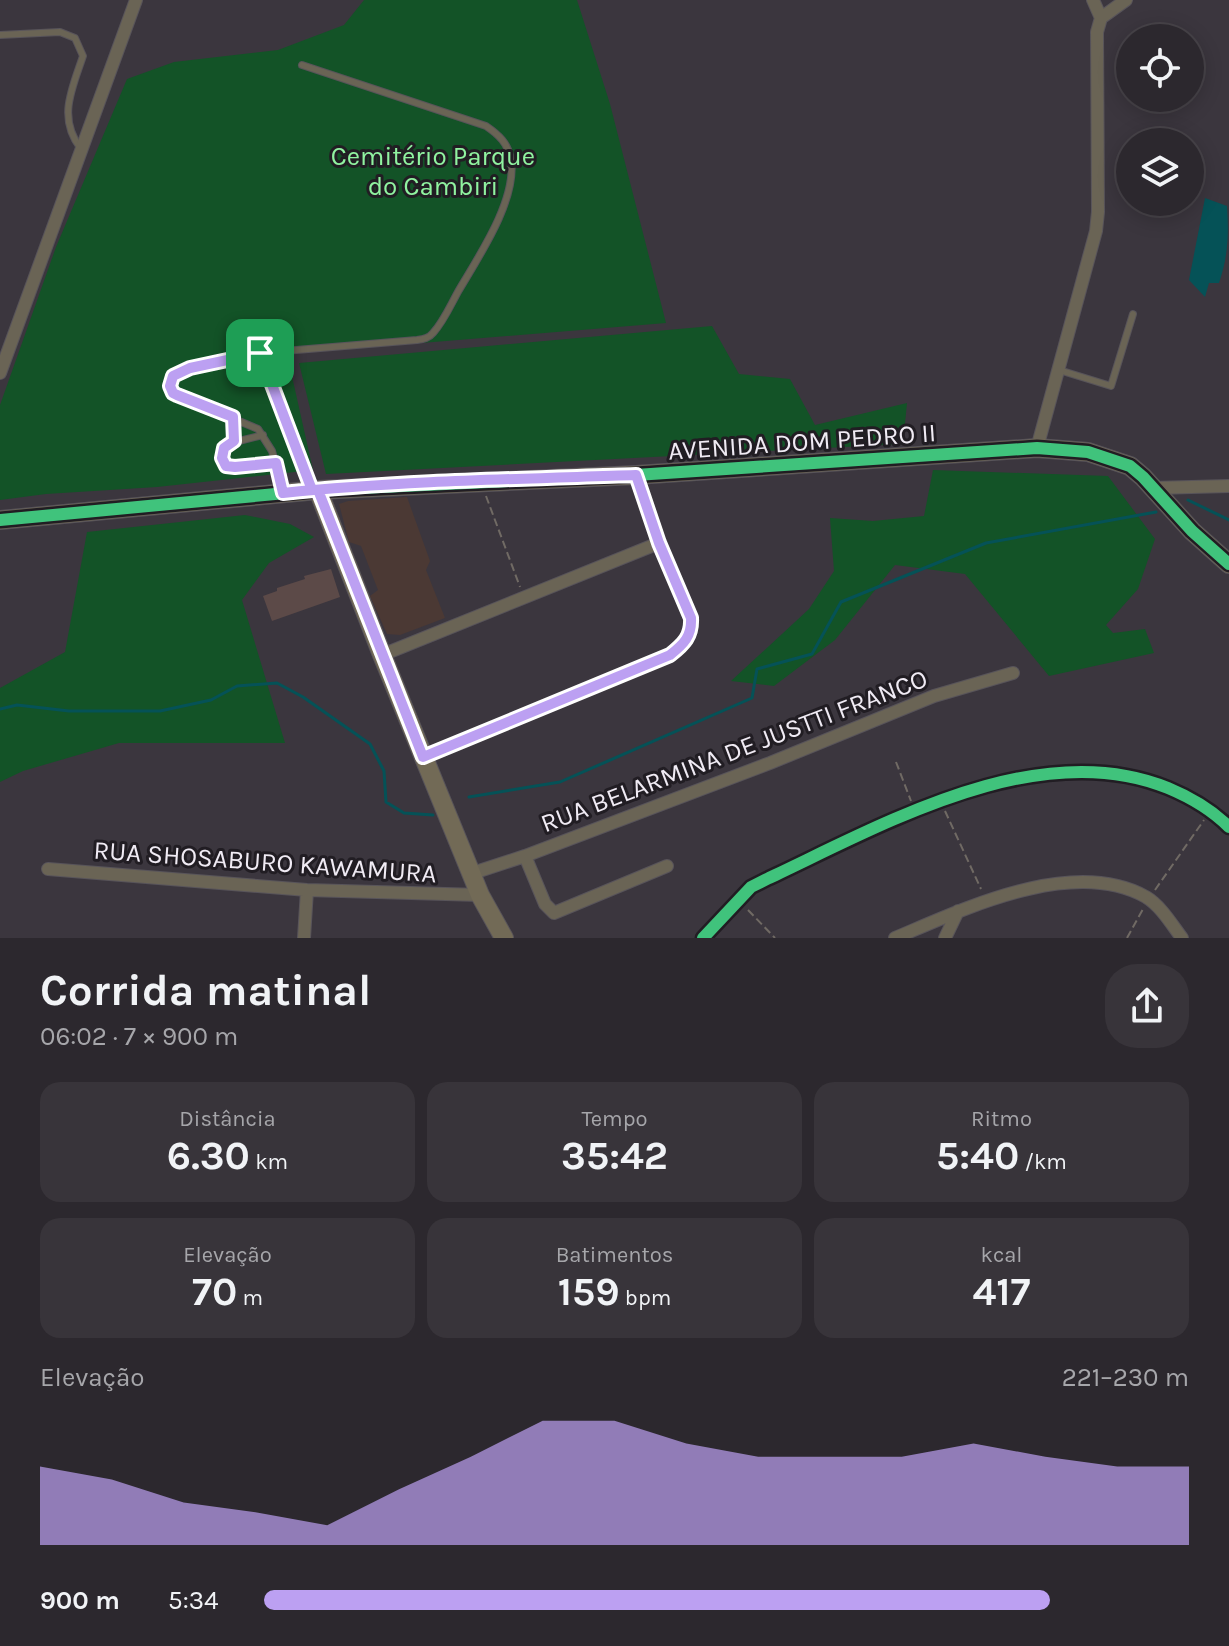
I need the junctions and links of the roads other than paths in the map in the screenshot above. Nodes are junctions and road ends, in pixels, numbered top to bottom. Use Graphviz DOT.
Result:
graph roads {
  1 [pos="136,0"];
  2 [pos="1093,0"];
  3 [pos="1126,0"];
  4 [pos="1101,18"];
  5 [pos="0,35"];
  6 [pos="302,65"];
  7 [pos="81,150"];
  8 [pos="1133,314"];
  9 [pos="260,353"];
  10 [pos="1059,370"];
  11 [pos="0,373"];
  12 [pos="233,417"];
  13 [pos="263,435"];
  14 [pos="234,441"];
  15 [pos="1037,448"];
  16 [pos="276,463"];
  17 [pos="636,475"];
  18 [pos="1229,486"];
  19 [pos="1154,488"];
  20 [pos="322,489"];
  21 [pos="283,493"];
  22 [pos="0,520"];
  23 [pos="659,543"];
  24 [pos="1229,564"];
  25 [pos="382,655"];
  26 [pos="1013,673"];
  27 [pos="423,757"];
  28 [pos="1229,827"];
  29 [pos="525,856"];
  30 [pos="667,866"];
  31 [pos="48,869"];
  32 [pos="473,873"];
  33 [pos="307,890"];
  34 [pos="480,895"];
  35 [pos="958,911"];
  36 [pos="304,938"];
  37 [pos="504,938"];
  38 [pos="703,938"];
  39 [pos="895,938"];
  40 [pos="945,938"];
  41 [pos="1182,938"];
  1 -- 7 [label="street"];
  2 -- 4 [label="street"];
  3 -- 4 [label="street"];
  4 -- 10 [label="street"];
  5 -- 7 [label="lane"];
  6 -- 9 [label="lane"];
  7 -- 11 [label="street"];
  8 -- 10 [label="lane"];
  9 -- 12 [label="lane"];
  9 -- 20 [label="lane"];
  10 -- 15 [label="street"];
  12 -- 13 [label="lane"];
  12 -- 14 [label="lane"];
  13 -- 14 [label="lane"];
  13 -- 16 [label="lane"];
  14 -- 16 [label="lane"];
  15 -- 17 [label="street, AVENIDA DOM PEDRO II"];
  15 -- 19 [label="street, AVENIDA DOM PEDRO II"];
  16 -- 21 [label="lane"];
  17 -- 20 [label="street, AVENIDA DOM PEDRO II"];
  17 -- 23 [label="street"];
  18 -- 19 [label="street"];
  19 -- 24 [label="street, AVENIDA DOM PEDRO II"];
  20 -- 21 [label="street, AVENIDA DOM PEDRO II"];
  20 -- 25 [label="street"];
  21 -- 22 [label="street, AVENIDA DOM PEDRO II"];
  23 -- 25 [label="street"];
  23 -- 27 [label="street"];
  25 -- 27 [label="street"];
  26 -- 29 [label="street, RUA BELARMINA DE JUSTTI FRANCO"];
  27 -- 32 [label="street"];
  28 -- 38 [label="street"];
  29 -- 30 [label="street"];
  29 -- 32 [label="street, RUA BELARMINA DE JUSTTI FRANCO"];
  31 -- 33 [label="street, RUA SHOSABURO KAWAMURA"];
  32 -- 34 [label="street"];
  33 -- 34 [label="street, RUA SHOSABURO KAWAMURA"];
  33 -- 36 [label="street"];
  34 -- 37 [label="street"];
  35 -- 39 [label="street"];
  35 -- 40 [label="street"];
  35 -- 41 [label="street"];
}
